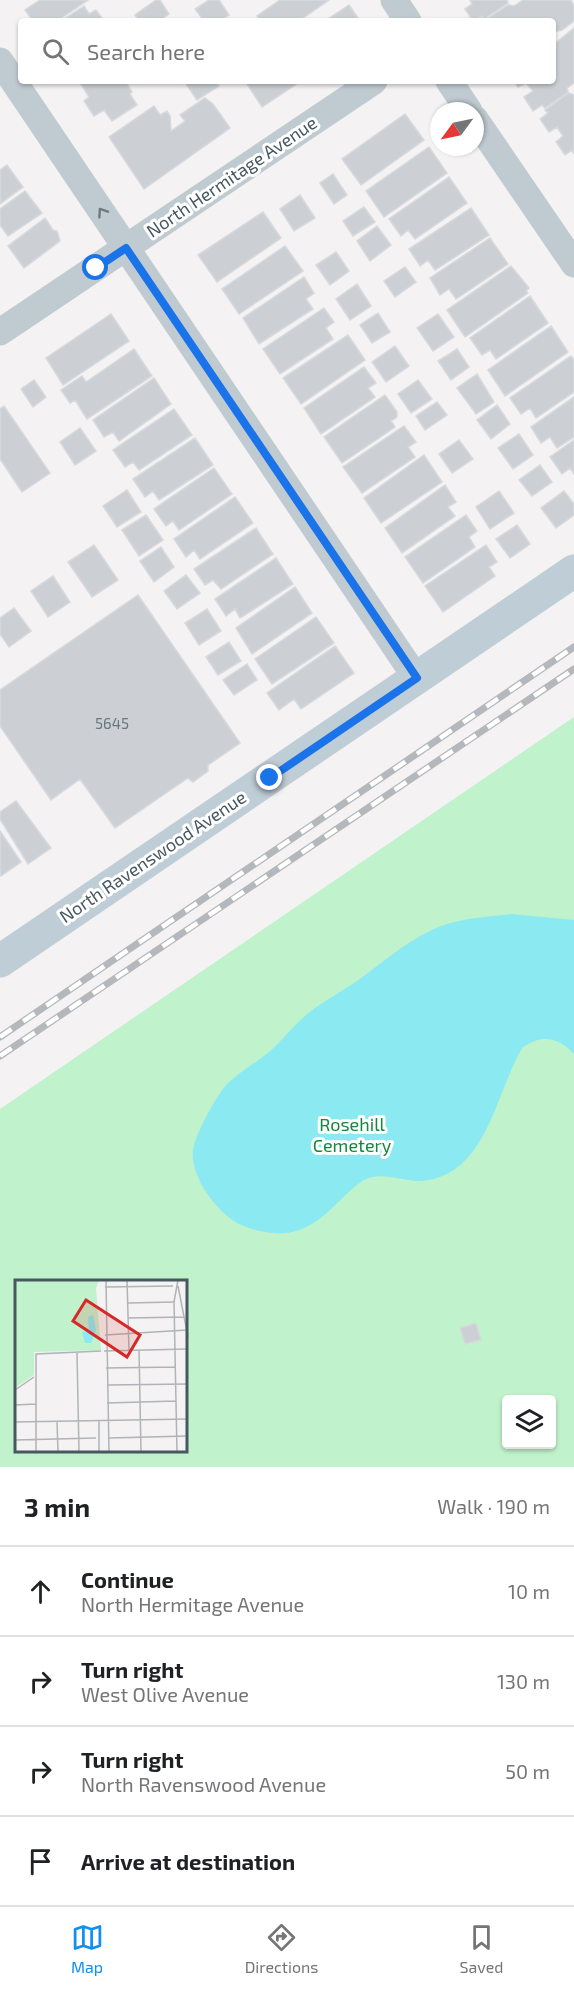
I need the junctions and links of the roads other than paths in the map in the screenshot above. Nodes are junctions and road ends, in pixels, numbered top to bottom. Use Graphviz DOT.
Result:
graph roads {
  1 [pos="394,0"];
  2 [pos="406,18"];
  3 [pos="0,61"];
  4 [pos="370,84"];
  5 [pos="451,84"];
  6 [pos="463,102"];
  7 [pos="484,132"];
  8 [pos="126,248"];
  9 [pos="574,264"];
  10 [pos="0,332"];
  11 [pos="574,571"];
  12 [pos="417,678"];
  13 [pos="0,961"];
  1 -- 2 [label="street"];
  8 -- 3 [label="street, one-way"];
  4 -- 8 [label="street, North Hermitage Avenue"];
  5 -- 6 [label="street"];
  7 -- 9 [label="street"];
  8 -- 10 [label="street, North Hermitage Avenue"];
  8 -- 12 [label="street"];
  11 -- 12 [label="street, North Ravenswood Avenue"];
  12 -- 13 [label="street, North Ravenswood Avenue"];
}
